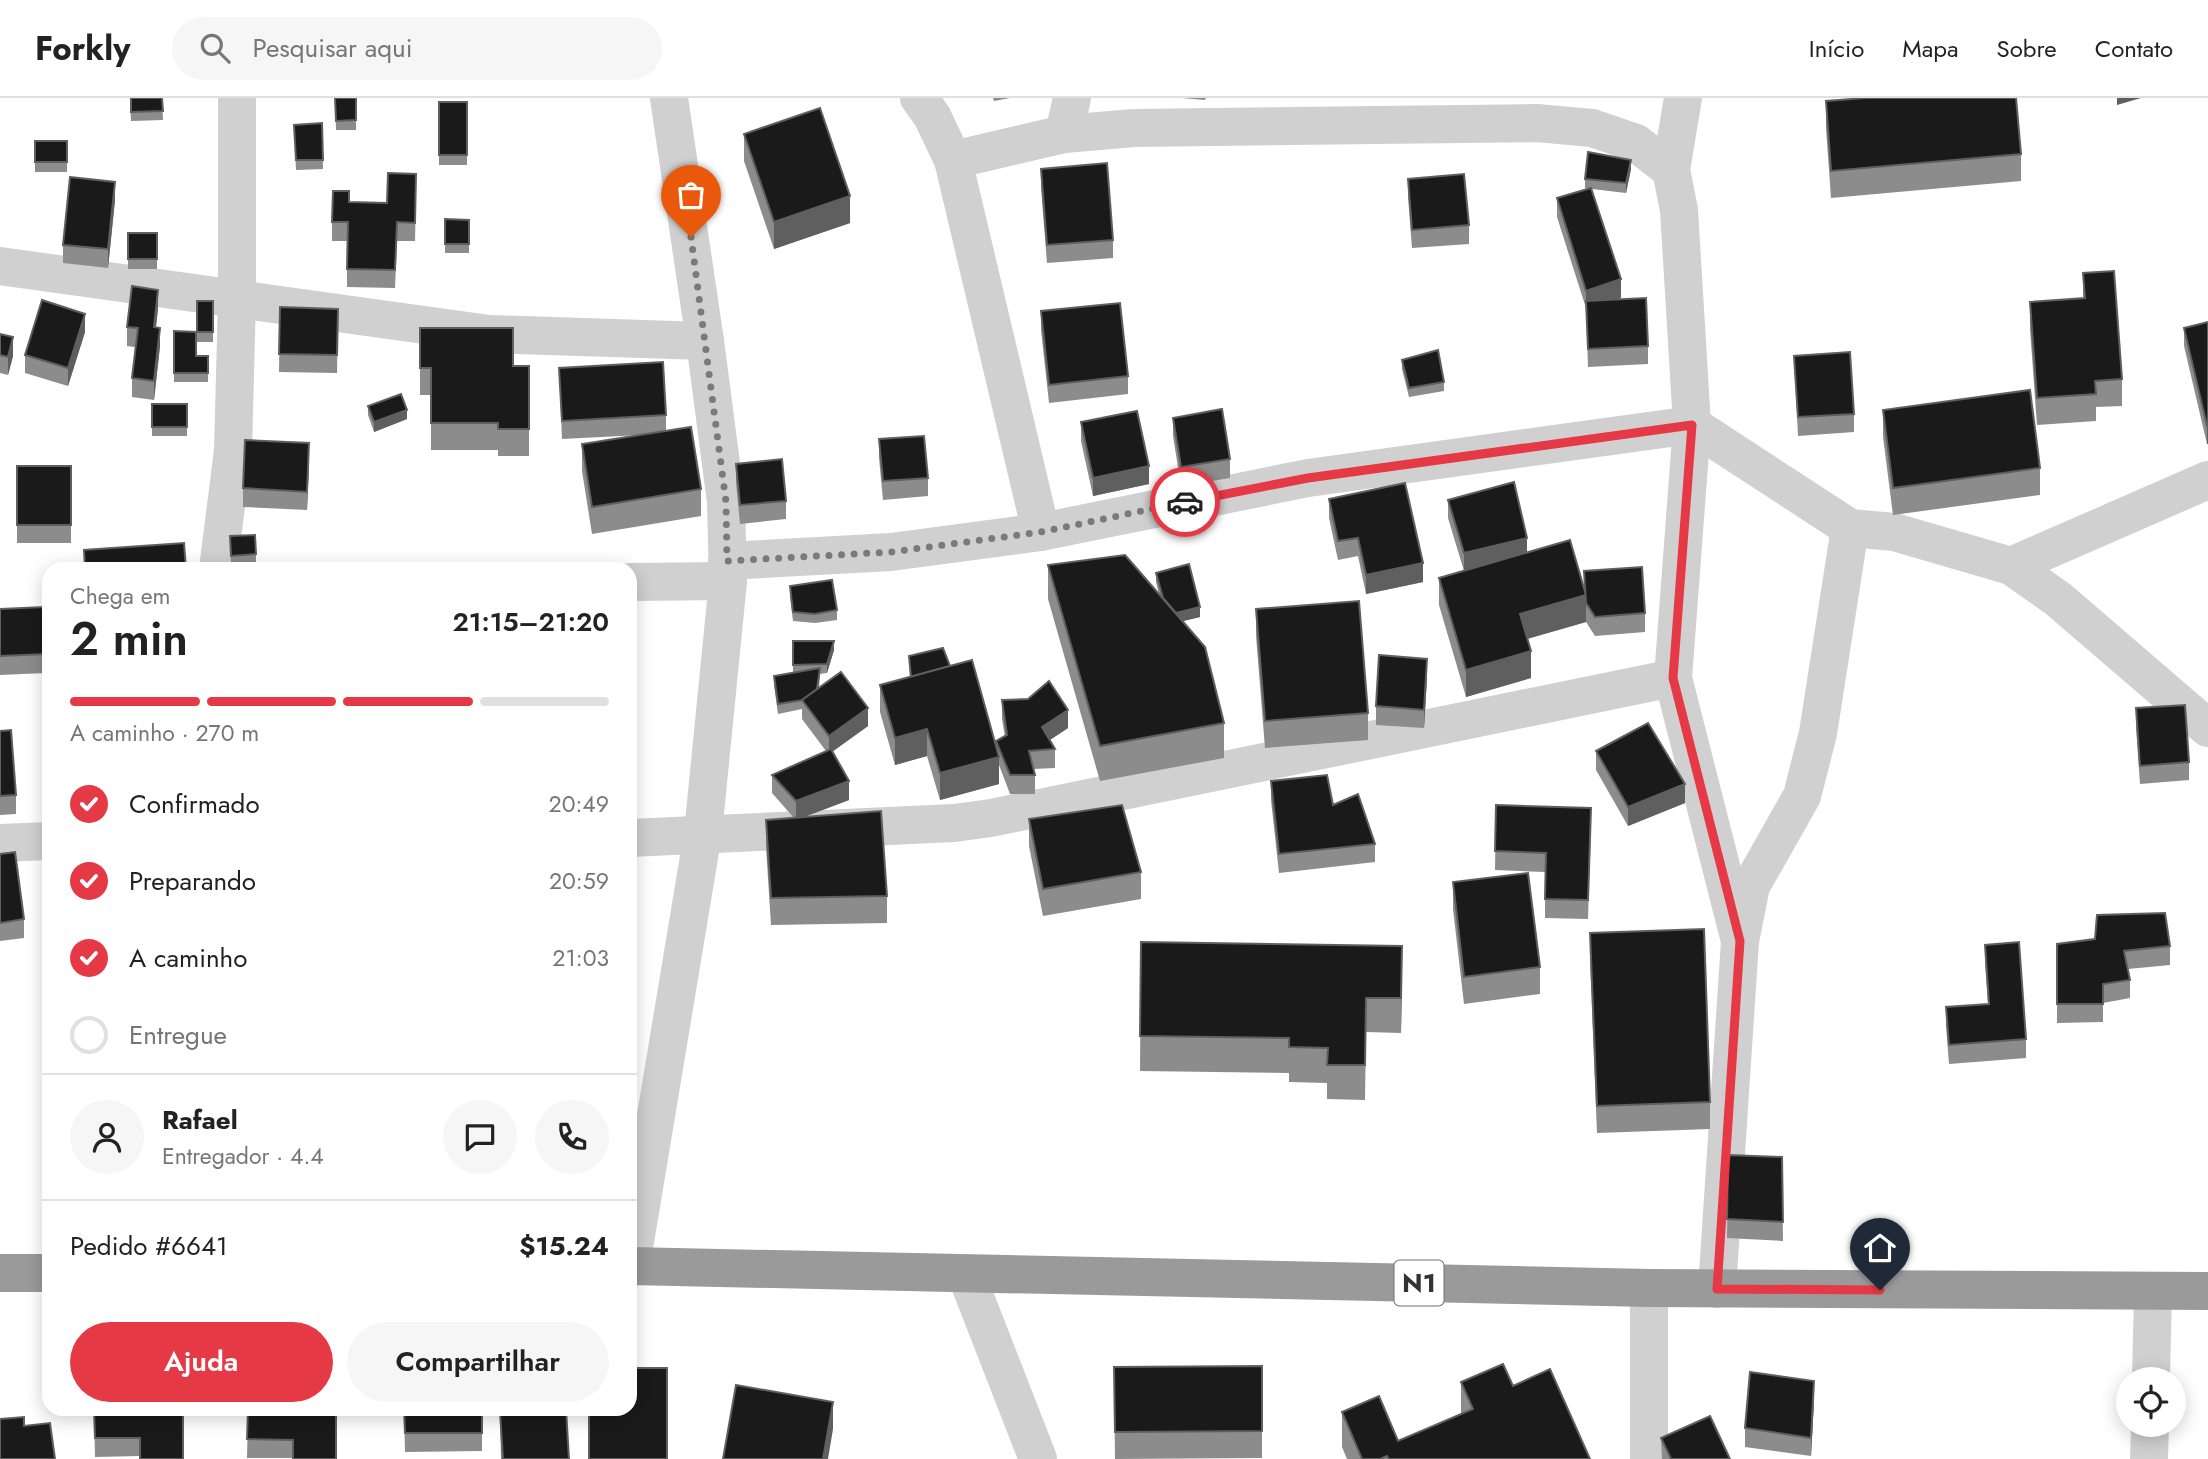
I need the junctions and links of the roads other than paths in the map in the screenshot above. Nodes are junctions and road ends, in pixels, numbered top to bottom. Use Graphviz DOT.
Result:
graph roads {
  1 [pos="237,98"];
  2 [pos="669,98"];
  3 [pos="919,98"];
  4 [pos="1683,98"];
  5 [pos="1363,112"];
  6 [pos="1068,116"];
  7 [pos="953,160"];
  8 [pos="1671,170"];
  9 [pos="0,266"];
  10 [pos="237,299"];
  11 [pos="705,341"];
  12 [pos="1692,425"];
  13 [pos="2208,480"];
  14 [pos="1850,528"];
  15 [pos="1041,532"];
  16 [pos="219,562"];
  17 [pos="2011,566"];
  18 [pos="727,571"];
  19 [pos="637,581"];
  20 [pos="1673,678"];
  21 [pos="2208,728"];
  22 [pos="703,833"];
  23 [pos="637,838"];
  24 [pos="42,841"];
  25 [pos="0,843"];
  26 [pos="1740,941"];
  27 [pos="637,1224"];
  28 [pos="637,1266"];
  29 [pos="0,1273"];
  30 [pos="42,1273"];
  31 [pos="966,1274"];
  32 [pos="1649,1288"];
  33 [pos="1717,1289"];
  34 [pos="2153,1291"];
  35 [pos="2208,1291"];
  36 [pos="2151,1367"];
  37 [pos="2150,1437"];
  38 [pos="1038,1459"];
  39 [pos="1648,1459"];
  40 [pos="2149,1459"];
  1 -- 10 [label="street"];
  2 -- 11 [label="street"];
  3 -- 7 [label="street"];
  4 -- 8 [label="street"];
  5 -- 6 [label="street"];
  5 -- 8 [label="street"];
  6 -- 7 [label="street"];
  7 -- 15 [label="street"];
  8 -- 12 [label="street"];
  9 -- 10 [label="street"];
  10 -- 11 [label="street"];
  10 -- 16 [label="street"];
  11 -- 18 [label="street"];
  12 -- 14 [label="street"];
  12 -- 15 [label="street"];
  12 -- 20 [label="street"];
  13 -- 17 [label="street"];
  14 -- 17 [label="street"];
  14 -- 26 [label="street"];
  15 -- 18 [label="street"];
  17 -- 21 [label="street"];
  18 -- 19 [label="street"];
  18 -- 22 [label="street"];
  20 -- 22 [label="street"];
  20 -- 26 [label="street"];
  22 -- 23 [label="street"];
  22 -- 27 [label="street"];
  24 -- 25 [label="street"];
  26 -- 33 [label="street"];
  28 -- 31 [label="highway, N1"];
  29 -- 30 [label="highway"];
  31 -- 32 [label="highway, N1"];
  31 -- 38 [label="street"];
  32 -- 33 [label="highway, N1"];
  32 -- 39 [label="street"];
  33 -- 34 [label="highway, N1"];
  34 -- 35 [label="highway, N1"];
  34 -- 36 [label="street"];
  37 -- 40 [label="street"];
}
